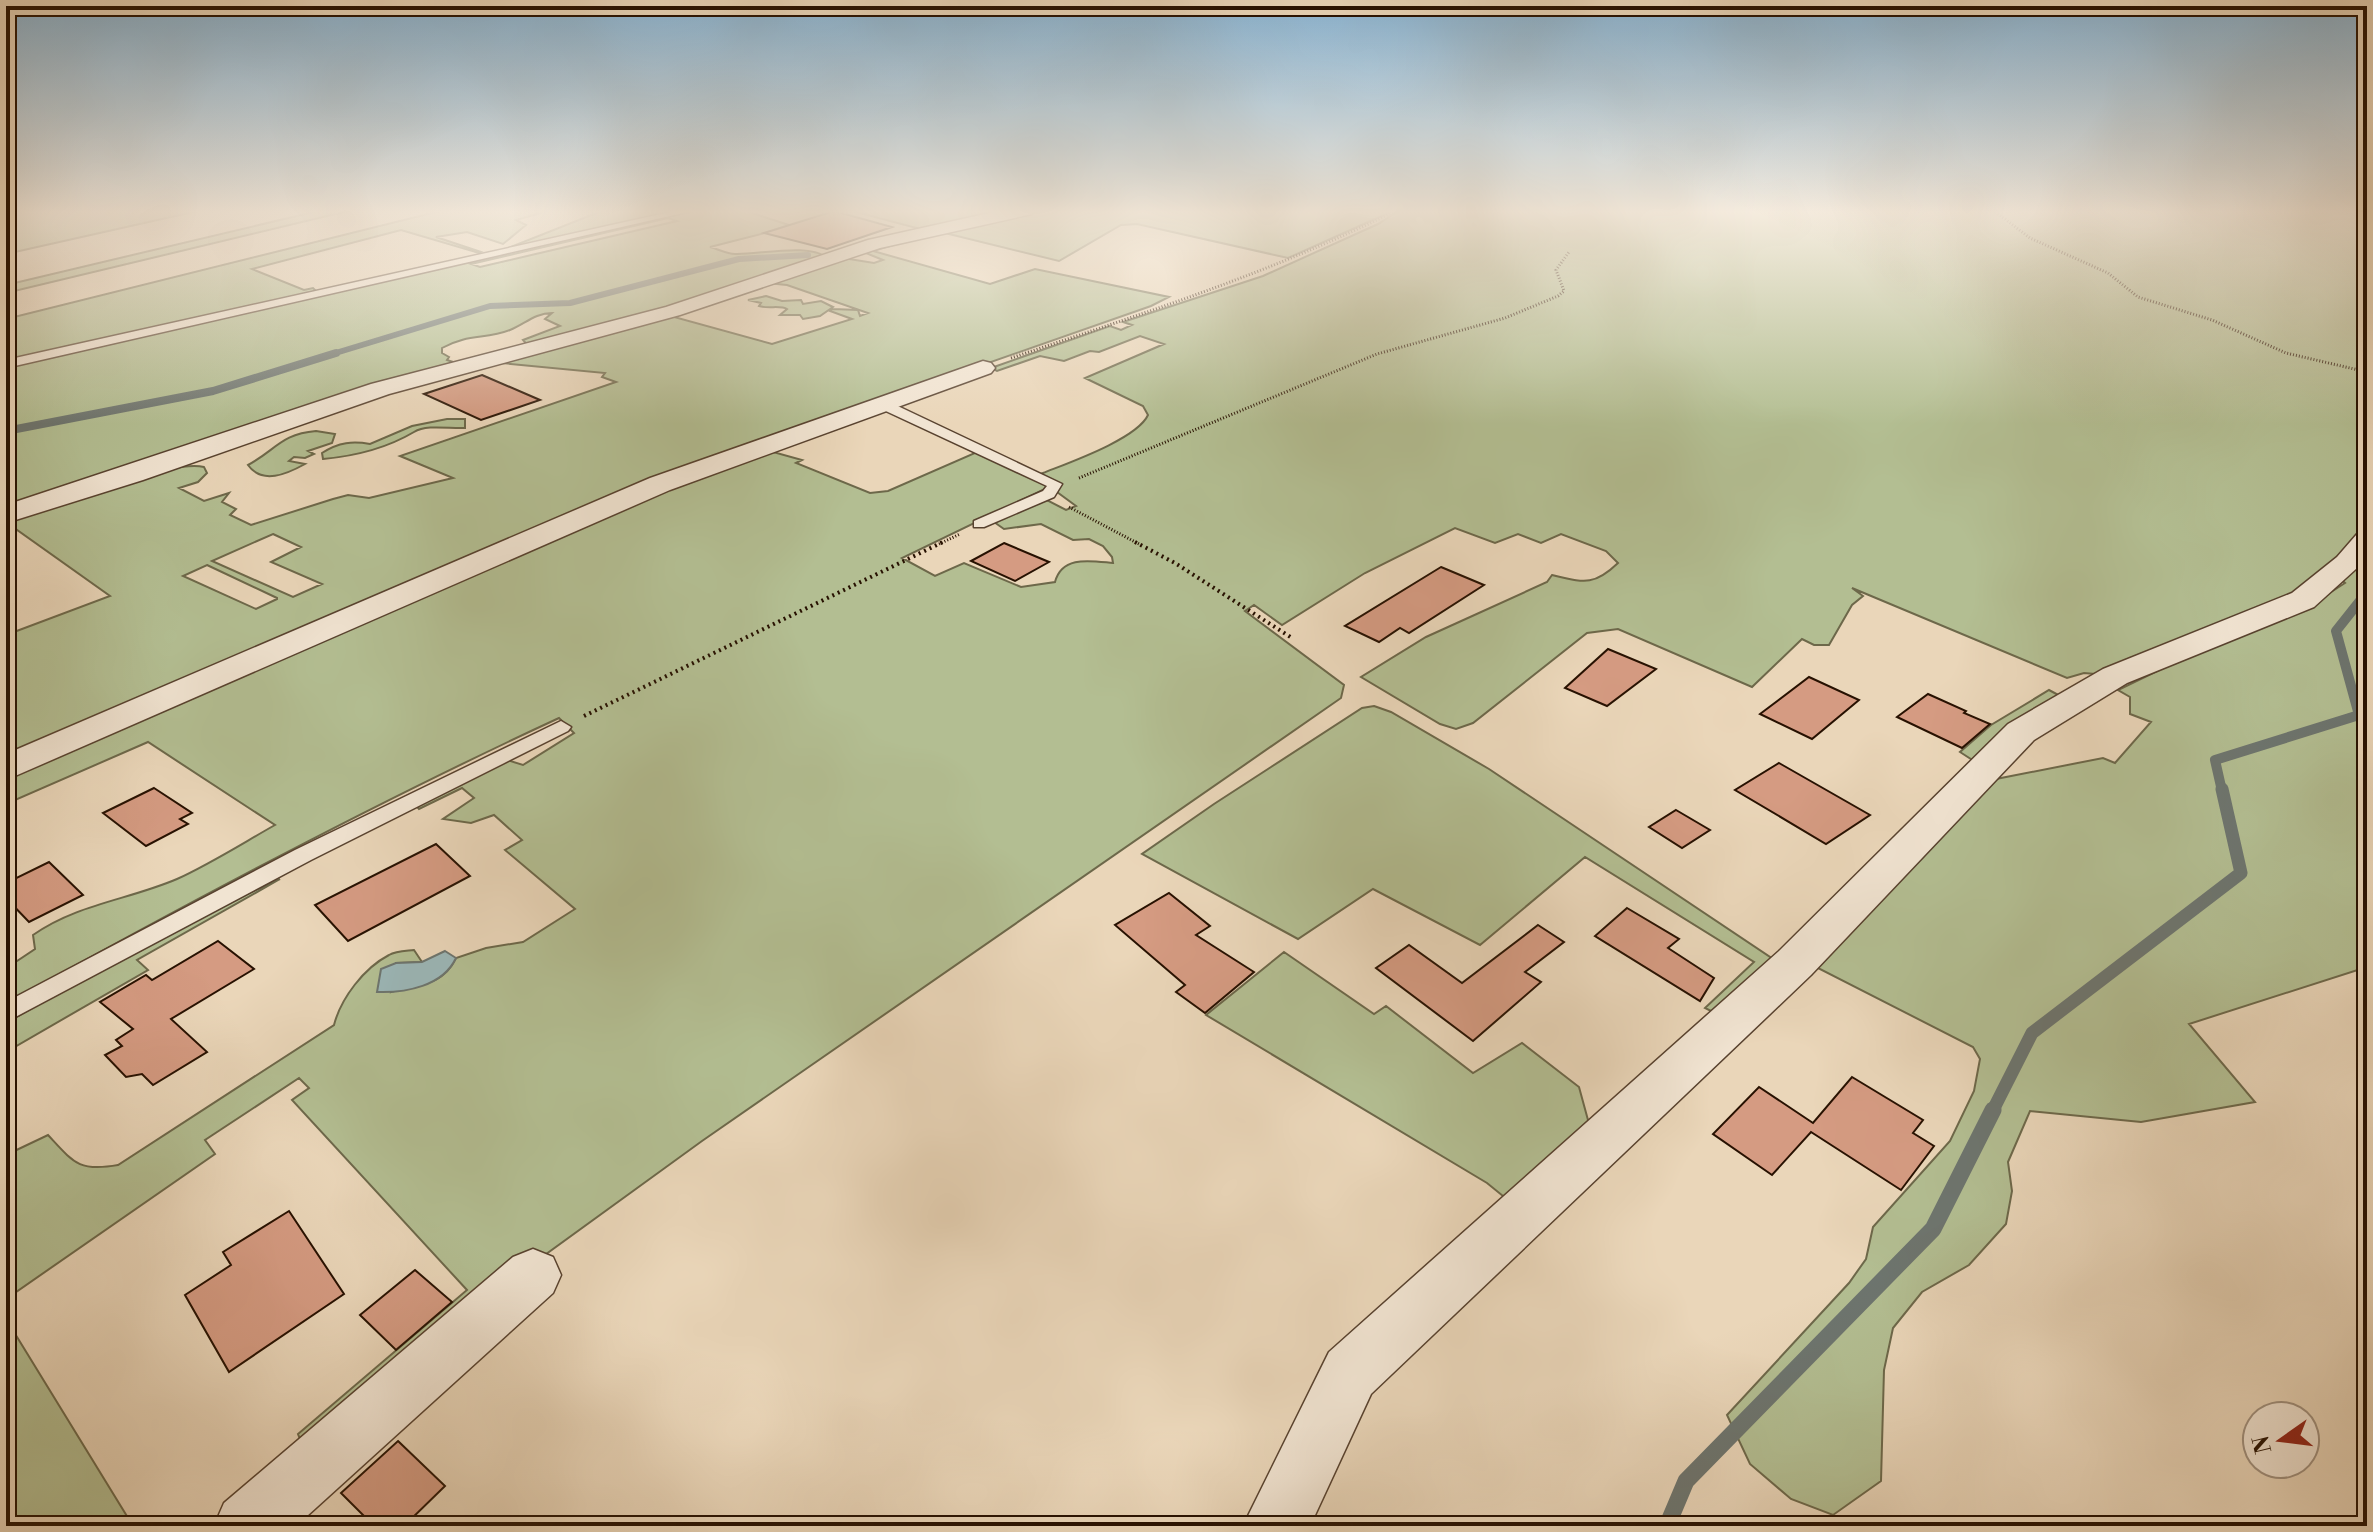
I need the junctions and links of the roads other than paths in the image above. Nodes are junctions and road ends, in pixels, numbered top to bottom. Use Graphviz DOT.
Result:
graph roads {
  1 [pos="373,281"];
  2 [pos="767,281"];
  3 [pos="6,364"];
  4 [pos="983,368"];
  5 [pos="880,403"];
  6 [pos="6,514"];
  7 [pos="979,524"];
  8 [pos="2367,540"];
  9 [pos="561,727"];
  10 [pos="6,768"];
  11 [pos="6,1013"];
  12 [pos="533,1275"];
  13 [pos="247,1526"];
  14 [pos="1276,1526"];
  1 -- 3 [label="lane"];
  2 -- 6 [label="street"];
  4 -- 5 [label="street"];
  5 -- 7 [label="lane"];
  5 -- 10 [label="street"];
  8 -- 14 [label="street"];
  9 -- 11 [label="lane"];
  12 -- 13 [label="street"];
}
